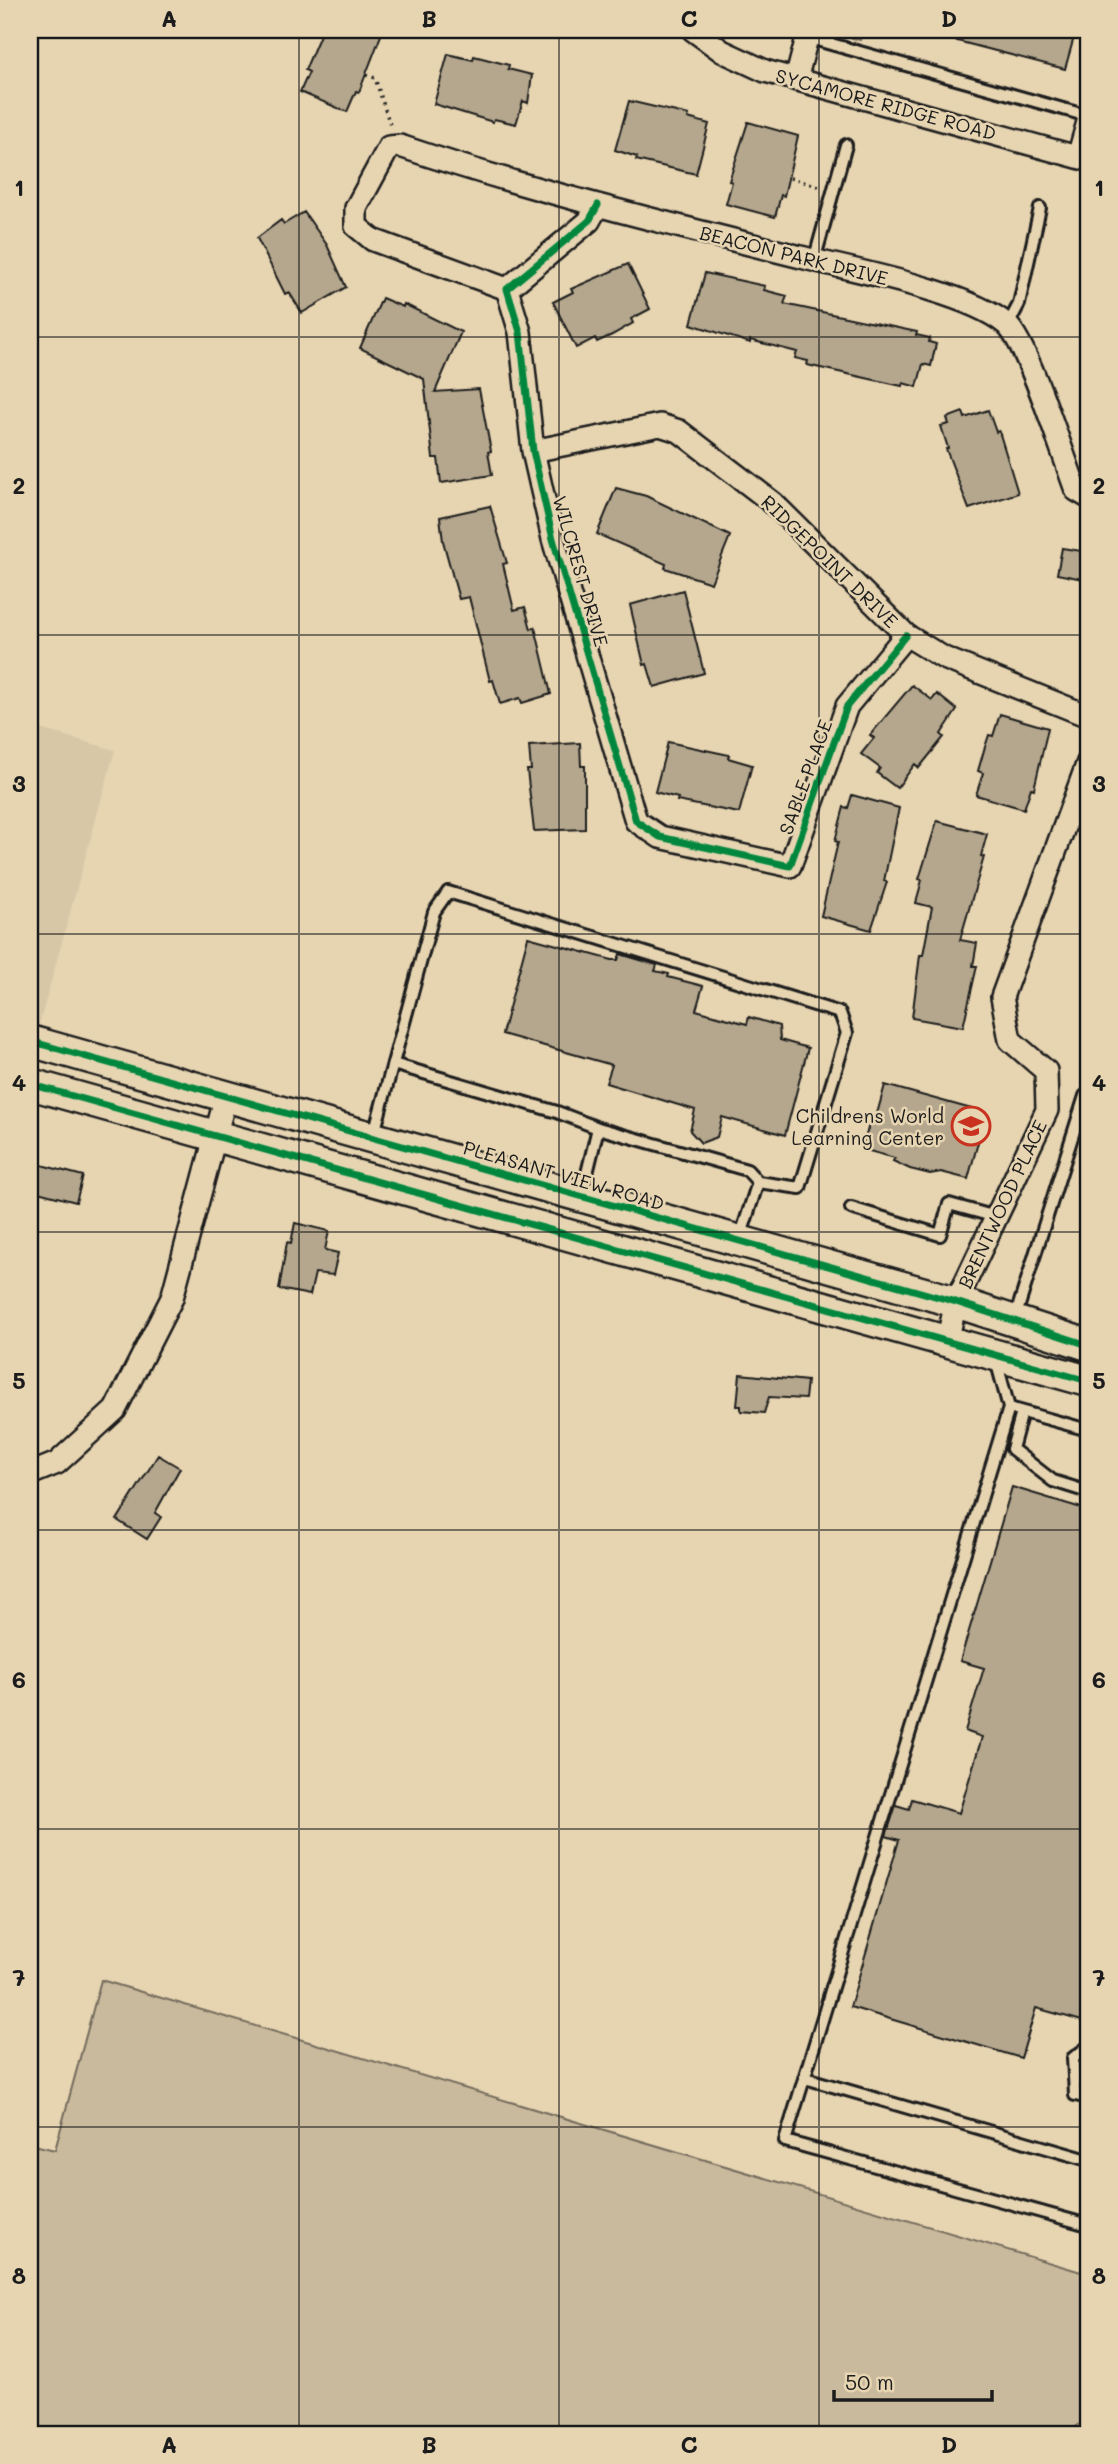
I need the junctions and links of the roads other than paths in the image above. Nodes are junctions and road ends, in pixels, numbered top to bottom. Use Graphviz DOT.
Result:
graph roads {
  1 [pos="694,30"];
  2 [pos="808,33"];
  3 [pos="796,80"];
  4 [pos="1088,119"];
  5 [pos="846,145"];
  6 [pos="1083,158"];
  7 [pos="598,205"];
  8 [pos="1040,208"];
  9 [pos="814,261"];
  10 [pos="507,289"];
  11 [pos="1008,325"];
  12 [pos="533,451"];
  13 [pos="1088,497"];
  14 [pos="906,635"];
  15 [pos="1088,716"];
  16 [pos="1088,762"];
  17 [pos="790,866"];
  18 [pos="30,1041"];
  19 [pos="393,1064"];
  20 [pos="30,1084"];
  21 [pos="1088,1094"];
  22 [pos="226,1097"];
  23 [pos="598,1128"];
  24 [pos="214,1134"];
  25 [pos="373,1138"];
  26 [pos="758,1182"];
  27 [pos="582,1197"];
  28 [pos="851,1208"];
  29 [pos="996,1217"];
  30 [pos="571,1235"];
  31 [pos="740,1241"];
  32 [pos="956,1302"];
  33 [pos="1014,1321"];
  34 [pos="947,1342"];
  35 [pos="1088,1345"];
  36 [pos="995,1356"];
  37 [pos="1088,1381"];
  38 [pos="1009,1408"];
  39 [pos="1023,1412"];
  40 [pos="1088,1430"];
  41 [pos="30,1474"];
  42 [pos="1088,1492"];
  43 [pos="1088,2047"];
  44 [pos="805,2078"];
  45 [pos="1088,2098"];
  46 [pos="1088,2160"];
  47 [pos="1088,2225"];
  1 -- 3 [label="street, SYCAMORE RIDGE ROAD"];
  2 -- 3 [label="street"];
  2 -- 4 [label="lane"];
  3 -- 6 [label="street, SYCAMORE RIDGE ROAD"];
  4 -- 6 [label="street"];
  5 -- 9 [label="lane"];
  7 -- 9 [label="street, BEACON PARK DRIVE"];
  7 -- 10 [label="street"];
  7 -- 10 [label="street, BEACON PARK DRIVE"];
  8 -- 11 [label="lane"];
  9 -- 11 [label="street, BEACON PARK DRIVE"];
  10 -- 12 [label="street, WILCREST DRIVE"];
  11 -- 13 [label="street, BEACON PARK DRIVE"];
  12 -- 14 [label="street, RIDGEPOINT DRIVE"];
  12 -- 17 [label="street, WILCREST DRIVE"];
  14 -- 15 [label="street, RIDGEPOINT DRIVE"];
  14 -- 17 [label="street, SABLE PLACE"];
  16 -- 29 [label="street, BRENTWOOD PLACE"];
  18 -- 22 [label="main road, PLEASANT VIEW ROAD"];
  19 -- 23 [label="lane"];
  19 -- 25 [label="lane"];
  19 -- 26 [label="lane"];
  20 -- 24 [label="main road"];
  21 -- 33 [label="lane"];
  22 -- 24 [label="street"];
  22 -- 25 [label="main road, PLEASANT VIEW ROAD"];
  23 -- 26 [label="lane"];
  23 -- 27 [label="lane"];
  24 -- 30 [label="main road"];
  24 -- 41 [label="street"];
  25 -- 27 [label="main road, PLEASANT VIEW ROAD"];
  26 -- 31 [label="lane"];
  27 -- 30 [label="main road"];
  27 -- 31 [label="main road, PLEASANT VIEW ROAD"];
  28 -- 29 [label="lane"];
  29 -- 32 [label="street, BRENTWOOD PLACE"];
  30 -- 34 [label="main road"];
  31 -- 32 [label="main road, PLEASANT VIEW ROAD"];
  32 -- 33 [label="main road, PLEASANT VIEW ROAD"];
  32 -- 34 [label="street, BRENTWOOD PLACE"];
  33 -- 35 [label="main road, PLEASANT VIEW ROAD"];
  34 -- 36 [label="main road"];
  36 -- 37 [label="main road"];
  36 -- 38 [label="lane"];
  38 -- 39 [label="lane"];
  38 -- 44 [label="lane"];
  39 -- 40 [label="lane"];
  39 -- 42 [label="lane"];
  43 -- 45 [label="lane"];
  44 -- 46 [label="lane"];
  44 -- 47 [label="lane"];
}
